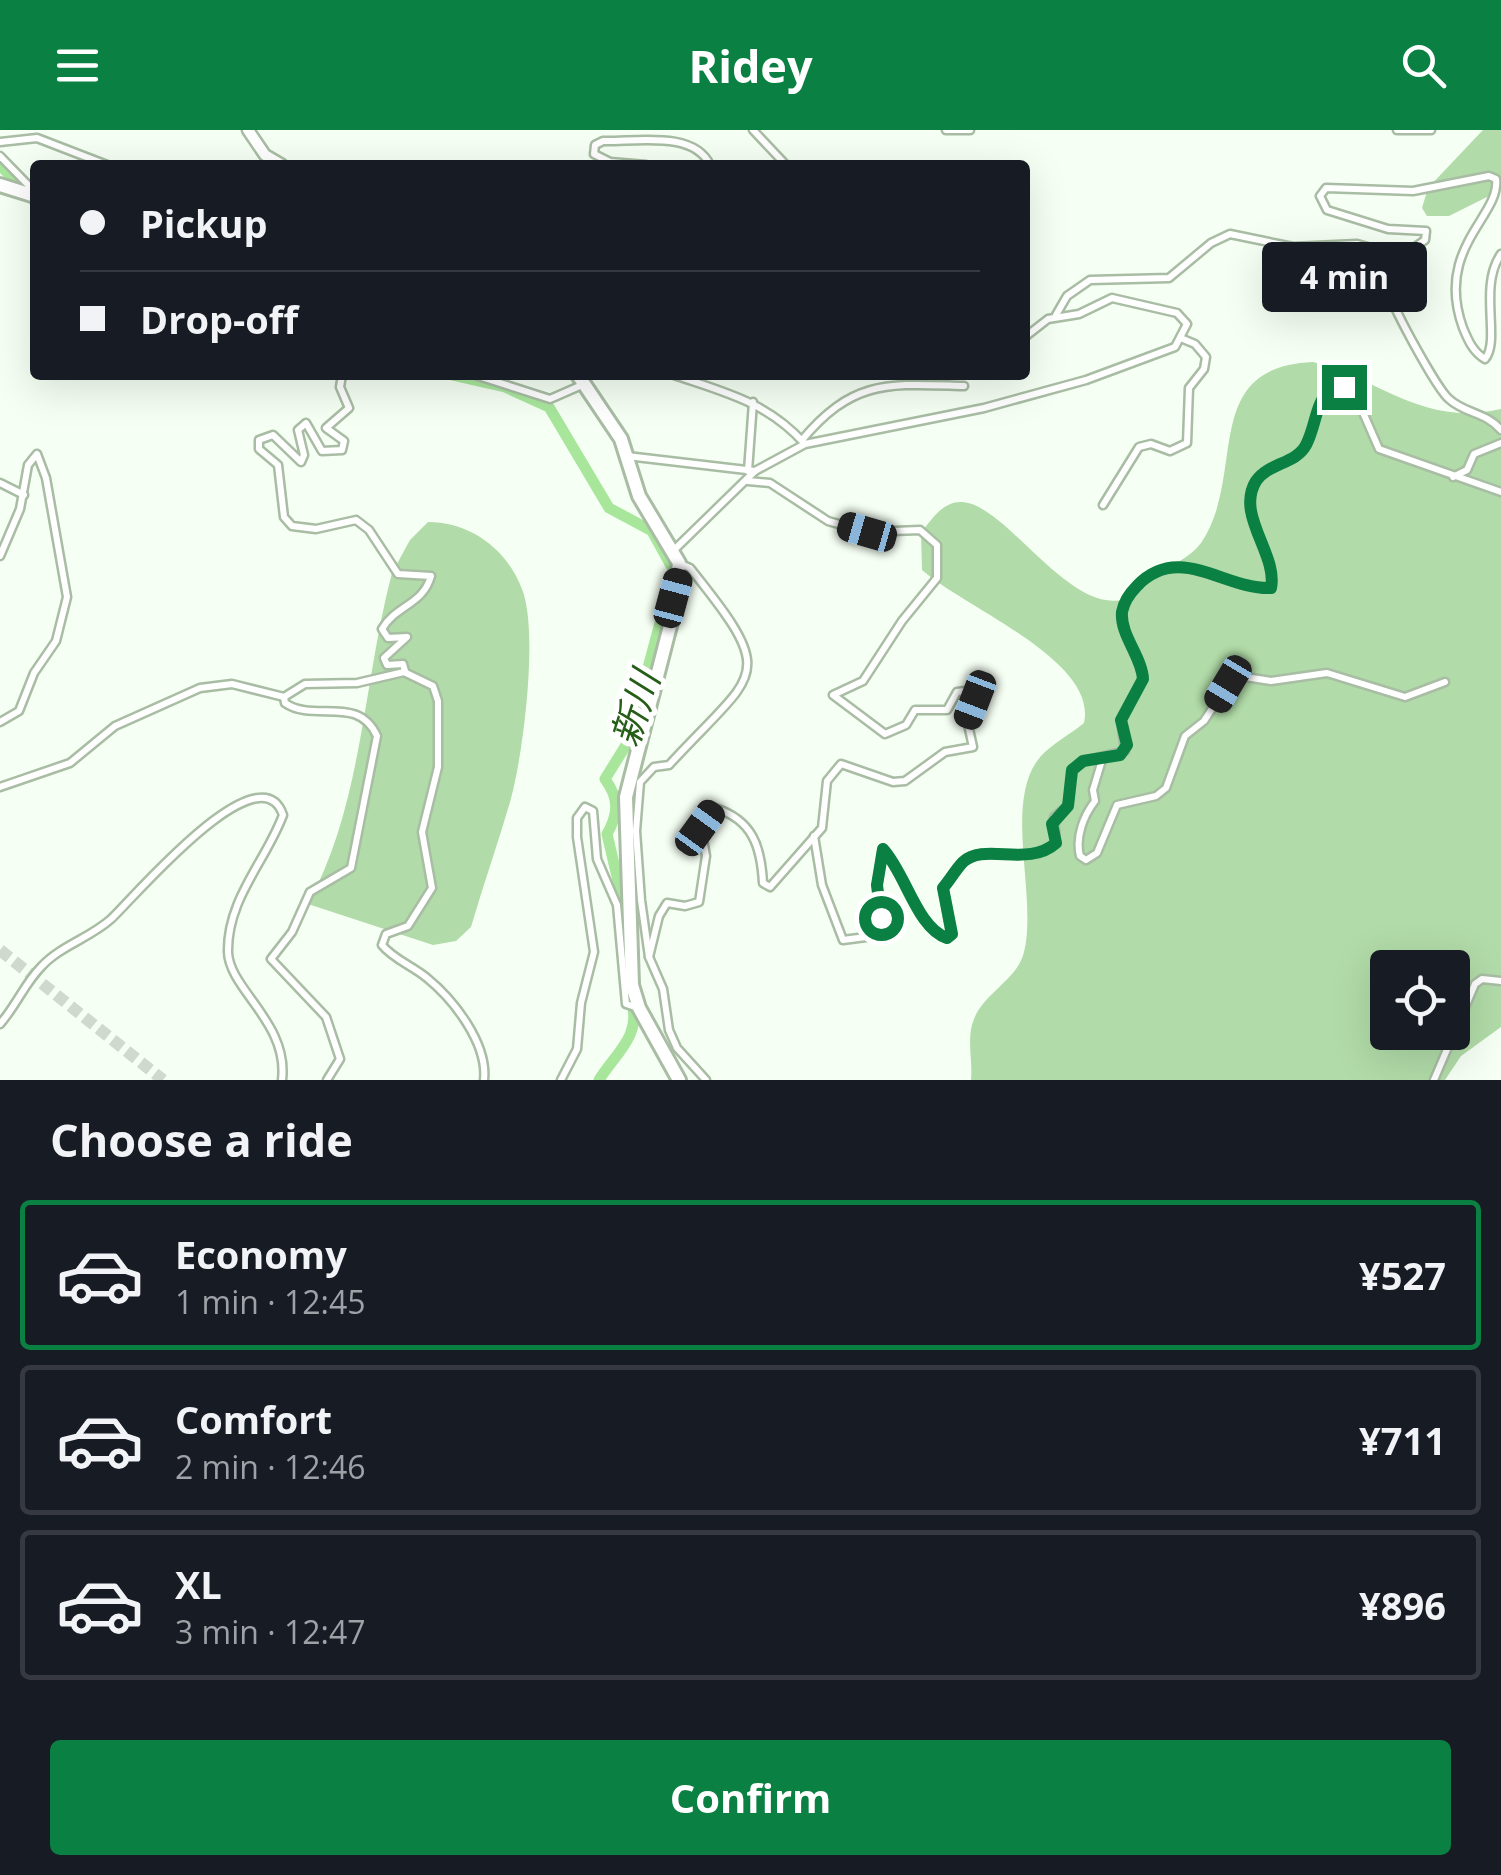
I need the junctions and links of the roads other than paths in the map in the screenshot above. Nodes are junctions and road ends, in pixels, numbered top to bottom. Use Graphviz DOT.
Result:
graph roads {
  1 [pos="248,130"];
  2 [pos="754,130"];
  3 [pos="946,130"];
  4 [pos="970,130"];
  5 [pos="1397,130"];
  6 [pos="1431,130"];
  7 [pos="0,142"];
  8 [pos="0,156"];
  9 [pos="93,160"];
  10 [pos="273,160"];
  11 [pos="603,160"];
  12 [pos="707,160"];
  13 [pos="781,160"];
  14 [pos="0,185"];
  15 [pos="30,192"];
  16 [pos="30,193"];
  17 [pos="1501,254"];
  18 [pos="1394,264"];
  19 [pos="1055,316"];
  20 [pos="1030,334"];
  21 [pos="1182,339"];
  22 [pos="341,380"];
  23 [pos="491,380"];
  24 [pos="580,380"];
  25 [pos="689,380"];
  26 [pos="964,386"];
  27 [pos="753,402"];
  28 [pos="1501,430"];
  29 [pos="804,442"];
  30 [pos="1501,443"];
  31 [pos="625,456"];
  32 [pos="752,471"];
  33 [pos="1452,478"];
  34 [pos="748,482"];
  35 [pos="0,483"];
  36 [pos="1501,492"];
  37 [pos="24,495"];
  38 [pos="1103,505"];
  39 [pos="0,556"];
  40 [pos="676,556"];
  41 [pos="404,672"];
  42 [pos="1446,682"];
  43 [pos="284,697"];
  44 [pos="0,722"];
  45 [pos="1102,760"];
  46 [pos="0,787"];
  47 [pos="814,836"];
  48 [pos="622,904"];
  49 [pos="649,956"];
  50 [pos="1501,981"];
  51 [pos="0,1024"];
  52 [pos="282,1080"];
  53 [pos="328,1080"];
  54 [pos="484,1080"];
  55 [pos="561,1080"];
  56 [pos="679,1080"];
  57 [pos="706,1080"];
  58 [pos="1434,1080"];
  1 -- 10 [label="main road"];
  2 -- 13 [label="street"];
  3 -- 4 [label="street"];
  5 -- 6 [label="street"];
  7 -- 9 [label="street"];
  8 -- 15 [label="street"];
  11 -- 12 [label="street"];
  14 -- 16 [label="highway"];
  17 -- 18 [label="street"];
  18 -- 19 [label="street"];
  18 -- 28 [label="street"];
  19 -- 20 [label="street"];
  19 -- 21 [label="street"];
  21 -- 29 [label="street"];
  21 -- 38 [label="street"];
  22 -- 41 [label="street"];
  23 -- 24 [label="street"];
  24 -- 31 [label="highway"];
  25 -- 27 [label="street"];
  26 -- 29 [label="street"];
  27 -- 29 [label="street"];
  27 -- 32 [label="street"];
  29 -- 32 [label="street"];
  30 -- 33 [label="street"];
  31 -- 32 [label="street"];
  31 -- 40 [label="highway"];
  32 -- 34 [label="street"];
  33 -- 36 [label="street"];
  33 -- 45 [label="street"];
  34 -- 40 [label="street"];
  34 -- 47 [label="street"];
  35 -- 37 [label="street"];
  37 -- 39 [label="street"];
  37 -- 44 [label="street"];
  40 -- 48 [label="highway"];
  40 -- 49 [label="street"];
  41 -- 43 [label="street"];
  41 -- 54 [label="street"];
  42 -- 45 [label="street"];
  43 -- 46 [label="street"];
  43 -- 53 [label="street"];
  45 -- 47 [label="street"];
  47 -- 49 [label="street"];
  48 -- 55 [label="street"];
  48 -- 56 [label="highway"];
  49 -- 57 [label="street"];
  50 -- 58 [label="street"];
  51 -- 52 [label="street"];
}
